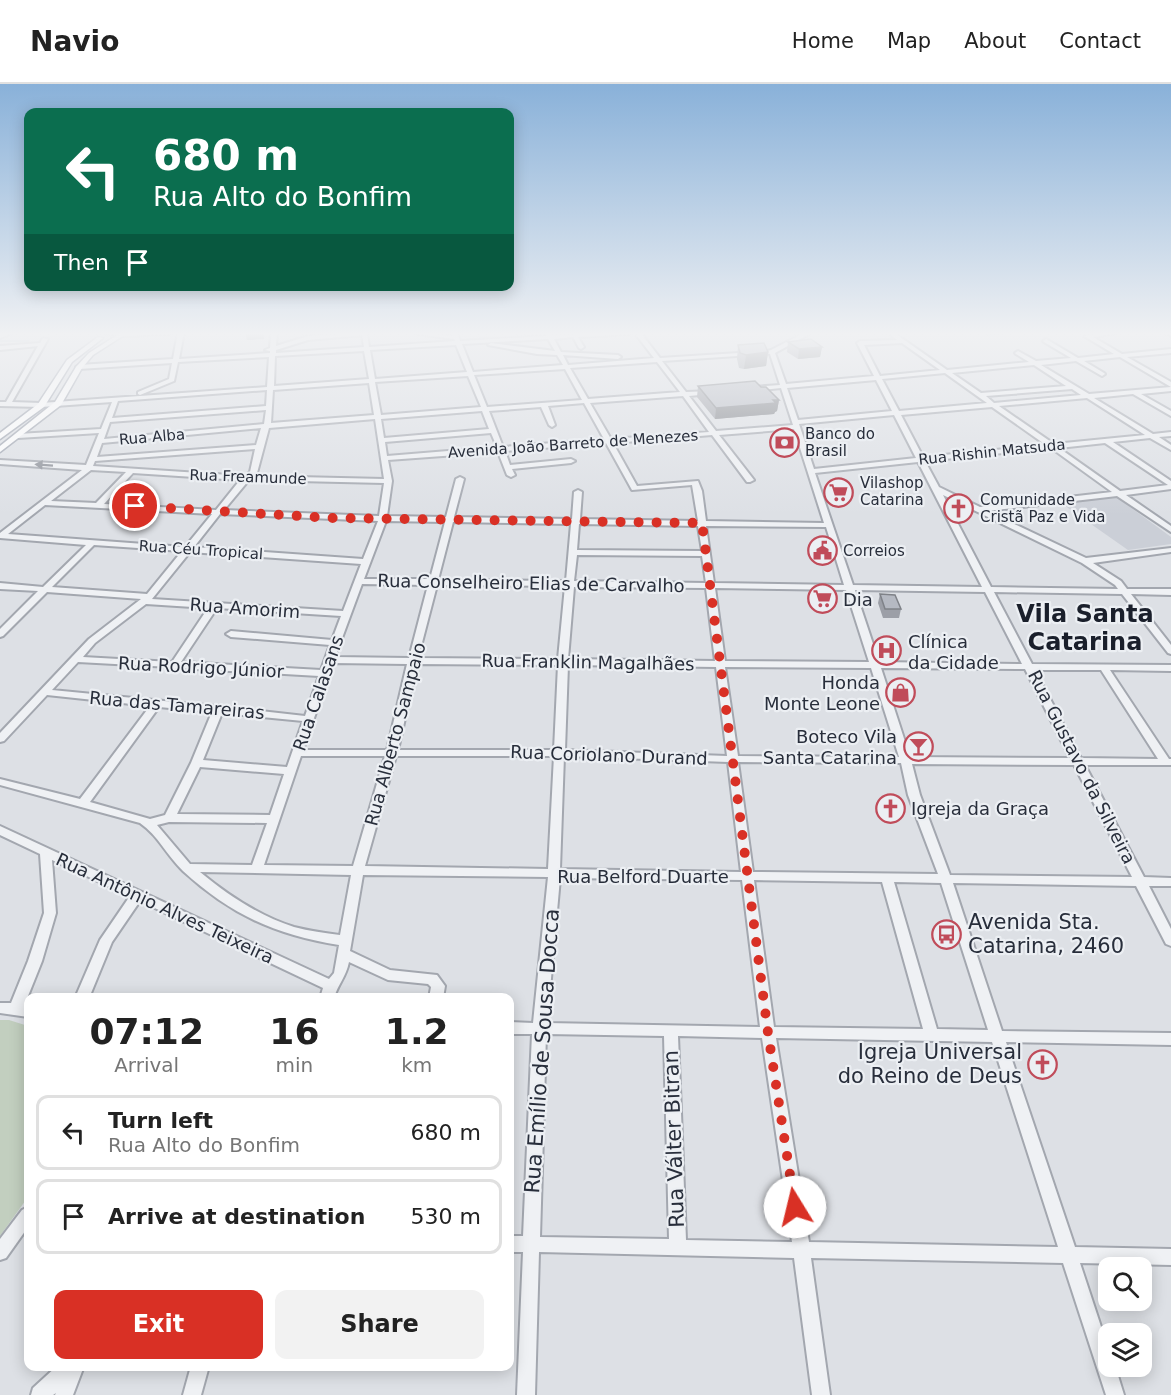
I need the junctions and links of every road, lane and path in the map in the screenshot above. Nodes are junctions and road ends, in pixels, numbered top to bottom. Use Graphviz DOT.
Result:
graph roads {
  1 [pos="48,393"];
  2 [pos="63,393"];
  3 [pos="135,393"];
  4 [pos="197,393"];
  5 [pos="269,393"];
  6 [pos="375,393"];
  7 [pos="478,393"];
  8 [pos="581,393"];
  9 [pos="698,393"];
  10 [pos="786,393"];
  11 [pos="887,393"];
  12 [pos="978,393"];
  13 [pos="1002,393"];
  14 [pos="1084,393"];
  15 [pos="1121,393"];
  16 [pos="1136,393"];
  17 [pos="684,394"];
  18 [pos="981,395"];
  19 [pos="1089,396"];
  20 [pos="116,399"];
  21 [pos="586,402"];
  22 [pos="57,403"];
  23 [pos="4,404"];
  24 [pos="41,405"];
  25 [pos="544,405"];
  26 [pos="994,405"];
  27 [pos="268,408"];
  28 [pos="484,409"];
  29 [pos="898,413"];
  30 [pos="1171,414"];
  31 [pos="378,418"];
  32 [pos="107,420"];
  33 [pos="796,424"];
  34 [pos="552,425"];
  35 [pos="266,427"];
  36 [pos="103,431"];
  37 [pos="492,431"];
  38 [pos="716,433"];
  39 [pos="1171,434"];
  40 [pos="18,436"];
  41 [pos="1152,436"];
  42 [pos="0,438"];
  43 [pos="381,440"];
  44 [pos="101,441"];
  45 [pos="1105,441"];
  46 [pos="10,442"];
  47 [pos="607,442"];
  48 [pos="0,443"];
  49 [pos="1051,446"];
  50 [pos="259,447"];
  51 [pos="1171,448"];
  52 [pos="0,450"];
  53 [pos="500,450"];
  54 [pos="384,458"];
  55 [pos="93,459"];
  56 [pos="922,460"];
  57 [pos="571,461"];
  58 [pos="0,462"];
  59 [pos="507,467"];
  60 [pos="89,468"];
  61 [pos="131,471"];
  62 [pos="812,471"];
  63 [pos="511,475"];
  64 [pos="247,478"];
  65 [pos="460,479"];
  66 [pos="750,480"];
  67 [pos="388,481"];
  68 [pos="1171,486"];
  69 [pos="934,488"];
  70 [pos="578,492"];
  71 [pos="1119,493"];
  72 [pos="44,503"];
  73 [pos="99,505"];
  74 [pos="980,509"];
  75 [pos="220,512"];
  76 [pos="383,518"];
  77 [pos="450,520"];
  78 [pos="575,522"];
  79 [pos="702,523"];
  80 [pos="830,525"];
  81 [pos="1171,530"];
  82 [pos="1,536"];
  83 [pos="93,542"];
  84 [pos="187,550"];
  85 [pos="1171,550"];
  86 [pos="572,552"];
  87 [pos="707,554"];
  88 [pos="1086,561"];
  89 [pos="365,562"];
  90 [pos="358,581"];
  91 [pos="435,581"];
  92 [pos="568,584"];
  93 [pos="711,585"];
  94 [pos="0,586"];
  95 [pos="850,588"];
  96 [pos="46,590"];
  97 [pos="991,590"];
  98 [pos="1127,592"];
  99 [pos="1171,592"];
  100 [pos="146,599"];
  101 [pos="214,606"];
  102 [pos="346,614"];
  103 [pos="0,634"];
  104 [pos="231,634"];
  105 [pos="335,643"];
  106 [pos="1171,651"];
  107 [pos="76,659"];
  108 [pos="330,660"];
  109 [pos="413,660"];
  110 [pos="563,661"];
  111 [pos="719,663"];
  112 [pos="875,665"];
  113 [pos="174,666"];
  114 [pos="1030,666"];
  115 [pos="1104,668"];
  116 [pos="1171,668"];
  117 [pos="325,673"];
  118 [pos="44,692"];
  119 [pos="156,704"];
  120 [pos="219,708"];
  121 [pos="309,719"];
  122 [pos="0,739"];
  123 [pos="392,751"];
  124 [pos="298,753"];
  125 [pos="560,753"];
  126 [pos="732,759"];
  127 [pos="905,759"];
  128 [pos="1080,761"];
  129 [pos="1168,762"];
  130 [pos="196,763"];
  131 [pos="290,771"];
  132 [pos="0,782"];
  133 [pos="83,803"];
  134 [pos="169,818"];
  135 [pos="273,819"];
  136 [pos="149,823"];
  137 [pos="0,830"];
  138 [pos="46,852"];
  139 [pos="187,868"];
  140 [pos="257,869"];
  141 [pos="358,871"];
  142 [pos="554,875"];
  143 [pos="749,877"];
  144 [pos="887,879"];
  145 [pos="945,880"];
  146 [pos="1142,882"];
  147 [pos="1171,882"];
  148 [pos="137,896"];
  149 [pos="1171,941"];
  150 [pos="345,947"];
  151 [pos="329,992"];
  152 [pos="27,993"];
  153 [pos="84,993"];
  154 [pos="437,993"];
  155 [pos="0,1008"];
  156 [pos="22,1011"];
  157 [pos="514,1028"];
  158 [pos="539,1030"];
  159 [pos="671,1032"];
  160 [pos="768,1033"];
  161 [pos="932,1035"];
  162 [pos="996,1035"];
  163 [pos="1171,1039"];
  164 [pos="24,1220"];
  165 [pos="514,1244"];
  166 [pos="530,1244"];
  167 [pos="678,1247"];
  168 [pos="802,1251"];
  169 [pos="0,1252"];
  170 [pos="1069,1256"];
  171 [pos="1171,1257"];
  172 [pos="67,1371"];
  173 [pos="71,1371"];
  174 [pos="199,1371"];
  175 [pos="40,1395"];
  176 [pos="64,1395"];
  177 [pos="192,1395"];
  178 [pos="525,1395"];
  179 [pos="821,1395"];
  180 [pos="1115,1395"];
  1 -- 24 [label="main road"];
  2 -- 22 [label="main road"];
  3 -- 20 [label="street"];
  4 -- 20 [label="street"];
  5 -- 27 [label="street"];
  6 -- 31 [label="street, Rua Calasans"];
  7 -- 28 [label="street"];
  8 -- 21 [label="street"];
  9 -- 17 [label="street, Rua Alba"];
  10 -- 33 [label="street"];
  11 -- 29 [label="street, Rua Gustavo da Silveira"];
  12 -- 18 [label="street"];
  13 -- 18 [label="street"];
  14 -- 19 [label="street"];
  15 -- 19 [label="street, Avenida João Barreto de Menezes"];
  16 -- 30 [label="street"];
  17 -- 21 [label="street, Rua Alba"];
  17 -- 38 [label="street"];
  18 -- 26 [label="street"];
  19 -- 26 [label="street, Avenida João Barreto de Menezes"];
  19 -- 41 [label="street"];
  20 -- 22 [label="street"];
  20 -- 32 [label="street"];
  21 -- 25 [label="street, Rua Alba"];
  21 -- 47 [label="street"];
  22 -- 24 [label="street"];
  22 -- 40 [label="main road"];
  23 -- 24 [label="street"];
  24 -- 42 [label="main road"];
  25 -- 28 [label="street, Rua Alba"];
  25 -- 34 [label="street"];
  26 -- 29 [label="street, Avenida João Barreto de Menezes"];
  26 -- 49 [label="street"];
  27 -- 32 [label="street"];
  27 -- 35 [label="street"];
  28 -- 31 [label="street, Rua Alba"];
  28 -- 37 [label="street"];
  29 -- 33 [label="street, Avenida João Barreto de Menezes"];
  29 -- 56 [label="street, Rua Gustavo da Silveira"];
  31 -- 35 [label="street, Rua Alba"];
  31 -- 43 [label="street, Rua Calasans"];
  32 -- 36 [label="street"];
  33 -- 38 [label="street, Avenida João Barreto de Menezes"];
  33 -- 62 [label="street"];
  35 -- 44 [label="street, Rua Alba"];
  35 -- 50 [label="street"];
  36 -- 40 [label="street"];
  36 -- 44 [label="street"];
  37 -- 43 [label="street"];
  37 -- 53 [label="street"];
  38 -- 47 [label="street, Avenida João Barreto de Menezes"];
  38 -- 66 [label="street"];
  39 -- 41 [label="street, Rua Rishin Matsuda"];
  40 -- 46 [label="main road"];
  41 -- 45 [label="street, Rua Rishin Matsuda"];
  41 -- 51 [label="street"];
  43 -- 54 [label="street, Rua Calasans"];
  44 -- 55 [label="street"];
  45 -- 49 [label="street, Rua Rishin Matsuda"];
  45 -- 68 [label="street"];
  46 -- 48 [label="street"];
  46 -- 52 [label="main road"];
  47 -- 53 [label="street, Avenida João Barreto de Menezes"];
  47 -- 79 [label="street"];
  49 -- 56 [label="street, Rua Rishin Matsuda"];
  49 -- 71 [label="street"];
  50 -- 55 [label="street"];
  50 -- 64 [label="street"];
  53 -- 54 [label="street, Avenida João Barreto de Menezes"];
  53 -- 59 [label="street"];
  54 -- 67 [label="street, Rua Calasans"];
  55 -- 60 [label="street"];
  56 -- 62 [label="street, Rua Rishin Matsuda"];
  56 -- 69 [label="street, Rua Gustavo da Silveira"];
  57 -- 59 [label="street"];
  60 -- 58 [label="street, Rua Freamunde, one-way"];
  59 -- 63 [label="street"];
  60 -- 61 [label="street, Rua Freamunde"];
  60 -- 72 [label="street"];
  61 -- 64 [label="street, Rua Freamunde"];
  61 -- 73 [label="street"];
  62 -- 80 [label="street"];
  64 -- 67 [label="street, Rua Freamunde"];
  64 -- 75 [label="street"];
  65 -- 77 [label="street, Rua Alberto Sampaio"];
  67 -- 76 [label="street, Rua Calasans"];
  68 -- 71 [label="street"];
  69 -- 74 [label="street"];
  69 -- 97 [label="street, Rua Gustavo da Silveira"];
  70 -- 78 [label="street, Rua Emílio de Sousa Docca"];
  71 -- 74 [label="street"];
  71 -- 81 [label="street"];
  72 -- 73 [label="street"];
  72 -- 82 [label="street"];
  73 -- 75 [label="street"];
  74 -- 88 [label="street"];
  75 -- 76 [label="street"];
  75 -- 84 [label="street"];
  76 -- 77 [label="street"];
  76 -- 89 [label="street, Rua Calasans"];
  77 -- 78 [label="street"];
  77 -- 91 [label="street, Rua Alberto Sampaio"];
  78 -- 79 [label="street"];
  78 -- 86 [label="street, Rua Emílio de Sousa Docca"];
  79 -- 80 [label="street"];
  79 -- 87 [label="street"];
  80 -- 95 [label="street"];
  82 -- 83 [label="street, Rua Céu Tropical"];
  83 -- 84 [label="street, Rua Céu Tropical"];
  83 -- 96 [label="street"];
  84 -- 89 [label="street, Rua Céu Tropical"];
  84 -- 100 [label="street"];
  85 -- 88 [label="street"];
  86 -- 87 [label="street"];
  86 -- 92 [label="street, Rua Emílio de Sousa Docca"];
  87 -- 93 [label="street"];
  88 -- 98 [label="street"];
  89 -- 90 [label="street, Rua Calasans"];
  90 -- 91 [label="street, Rua Conselheiro Elias de Carvalho"];
  90 -- 102 [label="street, Rua Calasans"];
  91 -- 92 [label="street, Rua Conselheiro Elias de Carvalho"];
  91 -- 109 [label="street, Rua Alberto Sampaio"];
  92 -- 93 [label="street, Rua Conselheiro Elias de Carvalho"];
  92 -- 110 [label="street, Rua Emílio de Sousa Docca"];
  93 -- 95 [label="street, Rua Conselheiro Elias de Carvalho"];
  93 -- 111 [label="street"];
  94 -- 96 [label="street, Rua Amorim"];
  95 -- 97 [label="street, Rua Conselheiro Elias de Carvalho"];
  95 -- 112 [label="street"];
  96 -- 100 [label="street, Rua Amorim"];
  96 -- 103 [label="street"];
  97 -- 98 [label="street, Rua Conselheiro Elias de Carvalho"];
  97 -- 114 [label="street, Rua Gustavo da Silveira"];
  98 -- 99 [label="street, Rua Conselheiro Elias de Carvalho"];
  98 -- 106 [label="street"];
  100 -- 101 [label="street, Rua Amorim"];
  100 -- 107 [label="street"];
  101 -- 102 [label="street, Rua Amorim"];
  101 -- 113 [label="street"];
  102 -- 105 [label="street, Rua Calasans"];
  104 -- 105 [label="street"];
  105 -- 108 [label="street, Rua Calasans"];
  107 -- 113 [label="street, Rua Rodrigo Júnior"];
  107 -- 118 [label="street"];
  108 -- 109 [label="street, Rua Franklin Magalhães"];
  108 -- 117 [label="street, Rua Calasans"];
  109 -- 110 [label="street, Rua Franklin Magalhães"];
  109 -- 123 [label="street, Rua Alberto Sampaio"];
  110 -- 111 [label="street, Rua Franklin Magalhães"];
  110 -- 125 [label="street, Rua Emílio de Sousa Docca"];
  111 -- 112 [label="street, Rua Franklin Magalhães"];
  111 -- 126 [label="street"];
  112 -- 114 [label="street, Rua Franklin Magalhães"];
  112 -- 127 [label="street"];
  113 -- 117 [label="street, Rua Rodrigo Júnior"];
  114 -- 115 [label="street, Rua Franklin Magalhães"];
  114 -- 128 [label="street, Rua Gustavo da Silveira"];
  115 -- 116 [label="street, Rua Franklin Magalhães"];
  115 -- 129 [label="street"];
  117 -- 121 [label="street, Rua Calasans"];
  118 -- 119 [label="street, Rua das Tamareiras"];
  118 -- 122 [label="street"];
  119 -- 120 [label="street, Rua das Tamareiras"];
  119 -- 133 [label="street"];
  120 -- 121 [label="street, Rua das Tamareiras"];
  120 -- 130 [label="street"];
  121 -- 124 [label="street, Rua Calasans"];
  123 -- 124 [label="street, Rua Coriolano Durand"];
  123 -- 125 [label="street, Rua Coriolano Durand"];
  123 -- 141 [label="street, Rua Alberto Sampaio"];
  124 -- 131 [label="street, Rua Calasans"];
  125 -- 126 [label="street, Rua Coriolano Durand"];
  125 -- 142 [label="street, Rua Emílio de Sousa Docca"];
  126 -- 127 [label="street, Rua Coriolano Durand"];
  126 -- 143 [label="street"];
  127 -- 128 [label="street, Rua Coriolano Durand"];
  127 -- 145 [label="street"];
  128 -- 129 [label="street, Rua Coriolano Durand"];
  128 -- 146 [label="street, Rua Gustavo da Silveira"];
  130 -- 131 [label="street"];
  130 -- 134 [label="street"];
  131 -- 135 [label="street, Rua Calasans"];
  132 -- 133 [label="street"];
  133 -- 136 [label="street"];
  134 -- 135 [label="street"];
  134 -- 136 [label="street"];
  135 -- 140 [label="street, Rua Calasans"];
  136 -- 139 [label="street"];
  137 -- 138 [label="street, Rua Antônio Alves Teixeira"];
  138 -- 148 [label="street, Rua Antônio Alves Teixeira"];
  138 -- 152 [label="street"];
  139 -- 140 [label="street, Rua Belford Duarte"];
  139 -- 150 [label="street"];
  140 -- 141 [label="street, Rua Belford Duarte"];
  141 -- 142 [label="street, Rua Belford Duarte"];
  141 -- 150 [label="street, Rua Alberto Sampaio"];
  142 -- 143 [label="street, Rua Belford Duarte"];
  142 -- 158 [label="street, Rua Emílio de Sousa Docca"];
  143 -- 144 [label="street, Rua Belford Duarte"];
  143 -- 160 [label="street"];
  144 -- 145 [label="street, Rua Belford Duarte"];
  144 -- 161 [label="street"];
  145 -- 146 [label="street, Rua Belford Duarte"];
  145 -- 162 [label="street"];
  146 -- 147 [label="street, Rua Belford Duarte"];
  146 -- 149 [label="street, Rua Gustavo da Silveira"];
  148 -- 151 [label="street, Rua Antônio Alves Teixeira"];
  148 -- 153 [label="street"];
  150 -- 151 [label="street, Rua Alberto Sampaio"];
  150 -- 154 [label="street"];
  155 -- 156 [label="street"];
  157 -- 158 [label="street"];
  158 -- 159 [label="street"];
  158 -- 166 [label="street, Rua Emílio de Sousa Docca"];
  159 -- 160 [label="street"];
  159 -- 167 [label="street, Rua Válter Bitran"];
  160 -- 161 [label="street"];
  160 -- 168 [label="street"];
  161 -- 162 [label="street"];
  162 -- 163 [label="street"];
  162 -- 170 [label="street"];
  164 -- 169 [label="street"];
  165 -- 166 [label="street"];
  166 -- 167 [label="street"];
  166 -- 178 [label="street, Rua Emílio de Sousa Docca"];
  167 -- 168 [label="street"];
  168 -- 170 [label="street"];
  168 -- 179 [label="street"];
  170 -- 171 [label="street"];
  170 -- 180 [label="street"];
  172 -- 175 [label="street"];
  173 -- 176 [label="street"];
  174 -- 177 [label="street"];
}
